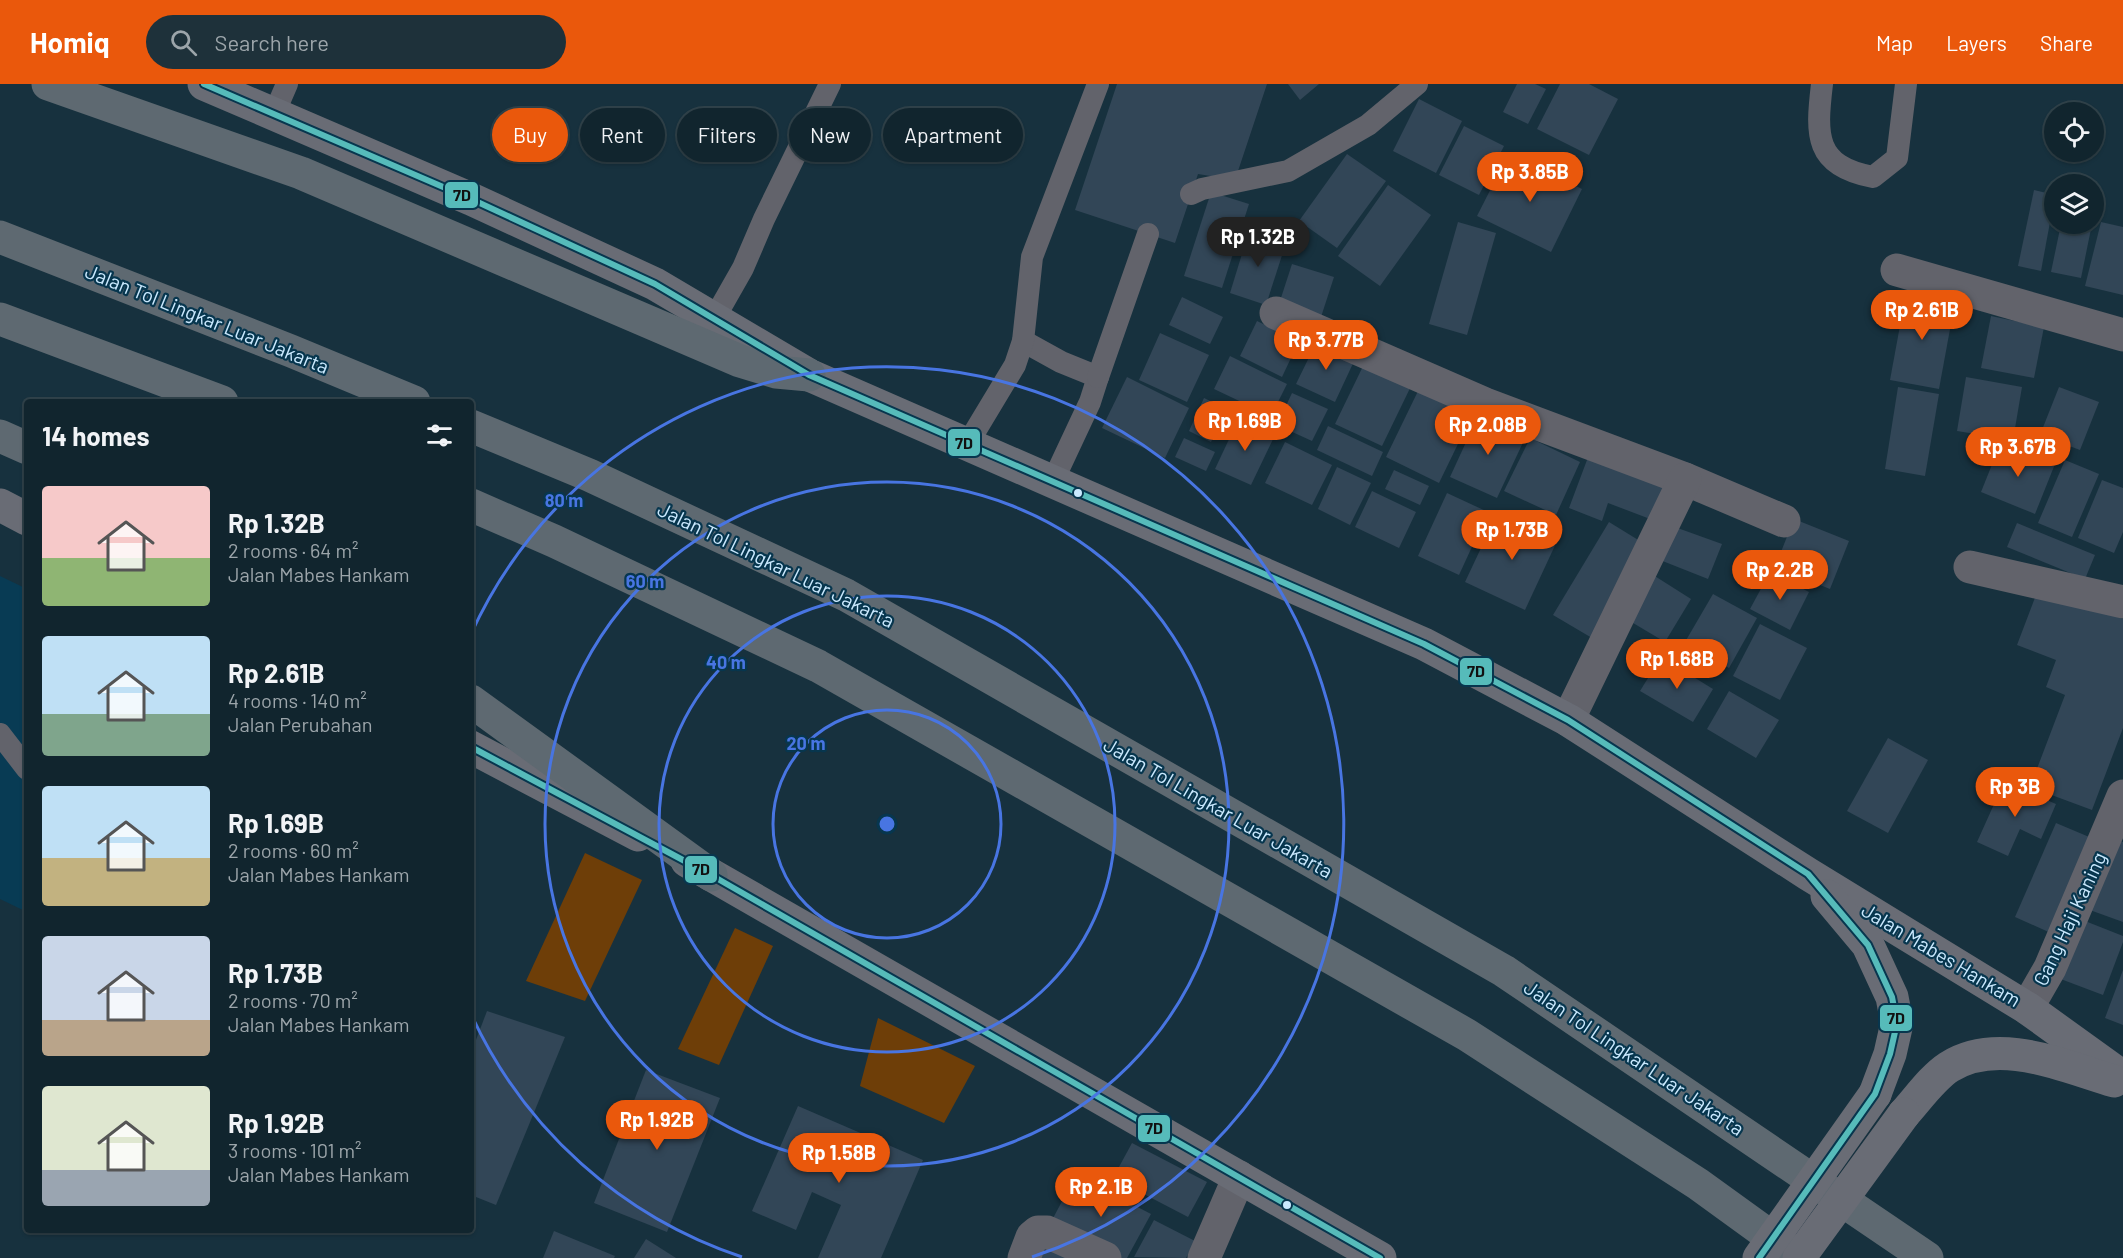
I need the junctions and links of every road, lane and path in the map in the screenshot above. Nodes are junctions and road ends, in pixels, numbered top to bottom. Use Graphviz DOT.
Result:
graph roads {
  1 [pos="48,84"];
  2 [pos="204,84"];
  3 [pos="287,84"];
  4 [pos="830,84"];
  5 [pos="1098,84"];
  6 [pos="1417,84"];
  7 [pos="1822,84"];
  8 [pos="1906,84"];
  9 [pos="274,114"];
  10 [pos="1191,194"];
  11 [pos="1148,234"];
  12 [pos="0,237"];
  13 [pos="1897,270"];
  14 [pos="1276,313"];
  15 [pos="0,319"];
  16 [pos="714,319"];
  17 [pos="2123,335"];
  18 [pos="1023,341"];
  19 [pos="808,375"];
  20 [pos="1098,377"];
  21 [pos="214,399"];
  22 [pos="407,399"];
  23 [pos="474,427"];
  24 [pos="0,436"];
  25 [pos="968,444"];
  26 [pos="24,447"];
  27 [pos="1685,479"];
  28 [pos="1053,481"];
  29 [pos="0,505"];
  30 [pos="474,507"];
  31 [pos="24,517"];
  32 [pos="1784,521"];
  33 [pos="1970,567"];
  34 [pos="2123,602"];
  35 [pos="474,703"];
  36 [pos="1568,720"];
  37 [pos="0,734"];
  38 [pos="474,749"];
  39 [pos="24,765"];
  40 [pos="2123,796"];
  41 [pos="711,874"];
  42 [pos="1808,874"];
  43 [pos="2027,1008"];
  44 [pos="2123,1077"];
  45 [pos="2123,1084"];
  46 [pos="1239,1177"];
  47 [pos="1024,1258"];
  48 [pos="1105,1258"];
  49 [pos="1204,1258"];
  50 [pos="1380,1258"];
  51 [pos="1759,1258"];
  52 [pos="1799,1258"];
  53 [pos="1926,1258"];
  1 -- 19 [label="highway"];
  2 -- 9 [label="main road, Jalan Mabes Hankam"];
  3 -- 9 [label="lane"];
  4 -- 16 [label="lane"];
  5 -- 18 [label="lane"];
  6 -- 10 [label="lane"];
  7 -- 8 [label="lane"];
  9 -- 16 [label="main road, Jalan Mabes Hankam"];
  11 -- 20 [label="lane"];
  12 -- 22 [label="highway, Jalan Tol Lingkar Luar Jakarta"];
  13 -- 17 [label="street"];
  14 -- 27 [label="street"];
  15 -- 21 [label="highway"];
  16 -- 19 [label="main road, Jalan Mabes Hankam"];
  18 -- 20 [label="lane"];
  18 -- 25 [label="lane"];
  19 -- 25 [label="main road, Jalan Mabes Hankam"];
  20 -- 28 [label="lane"];
  23 -- 53 [label="highway, Jalan Tol Lingkar Luar Jakarta"];
  24 -- 26 [label="highway"];
  25 -- 28 [label="main road, Jalan Mabes Hankam"];
  27 -- 32 [label="street"];
  27 -- 36 [label="street"];
  28 -- 36 [label="main road, Jalan Mabes Hankam"];
  29 -- 31 [label="main road"];
  30 -- 52 [label="highway"];
  33 -- 34 [label="street"];
  35 -- 41 [label="highway"];
  36 -- 42 [label="main road, Jalan Mabes Hankam"];
  37 -- 39 [label="lane"];
  38 -- 41 [label="main road"];
  40 -- 43 [label="street, Gang Haji Kaning"];
  41 -- 46 [label="main road"];
  42 -- 43 [label="main road, Jalan Mabes Hankam"];
  42 -- 51 [label="main road, bridge"];
  43 -- 44 [label="main road, Jalan Mabes Hankam"];
  45 -- 52 [label="main road, bridge"];
  46 -- 49 [label="street"];
  46 -- 50 [label="main road"];
  47 -- 48 [label="street"];
}
